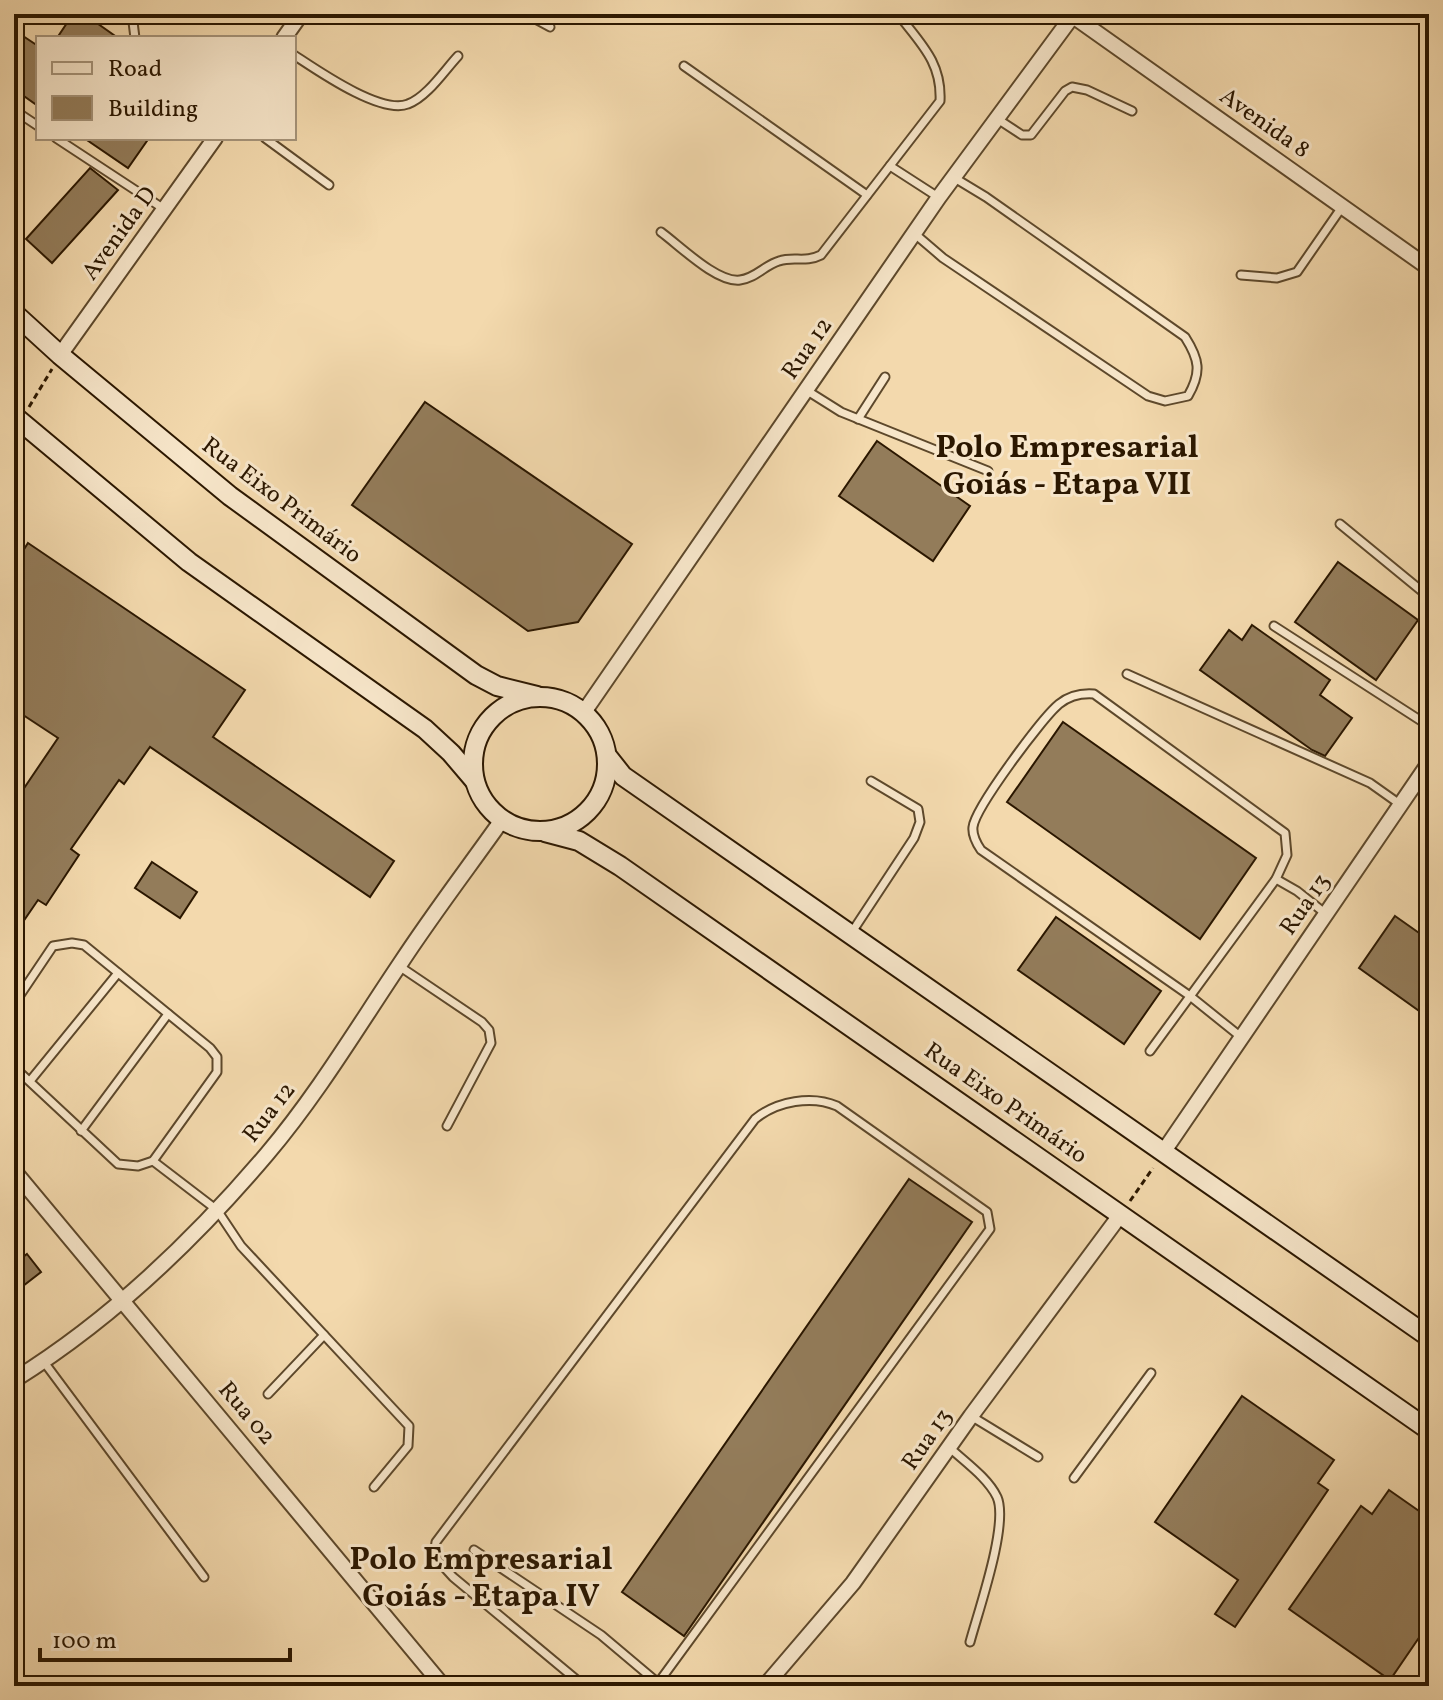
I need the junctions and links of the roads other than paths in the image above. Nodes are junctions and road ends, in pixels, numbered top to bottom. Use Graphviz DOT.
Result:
graph roads {
  1 [pos="132,14"];
  2 [pos="301,14"];
  3 [pos="526,14"];
  4 [pos="898,14"];
  5 [pos="1074,15"];
  6 [pos="550,27"];
  7 [pos="135,36"];
  8 [pos="285,36"];
  9 [pos="296,56"];
  10 [pos="458,56"];
  11 [pos="684,66"];
  12 [pos="14,110"];
  13 [pos="1132,111"];
  14 [pos="996,118"];
  15 [pos="36,125"];
  16 [pos="59,140"];
  17 [pos="214,140"];
  18 [pos="268,140"];
  19 [pos="890,166"];
  20 [pos="953,177"];
  21 [pos="329,185"];
  22 [pos="867,195"];
  23 [pos="939,197"];
  24 [pos="1342,207"];
  25 [pos="165,209"];
  26 [pos="661,232"];
  27 [pos="915,234"];
  28 [pos="1429,268"];
  29 [pos="1241,275"];
  30 [pos="14,313"];
  31 [pos="60,355"];
  32 [pos="885,377"];
  33 [pos="806,390"];
  34 [pos="858,419"];
  35 [pos="16,422"];
  36 [pos="988,471"];
  37 [pos="1340,524"];
  38 [pos="1429,597"];
  39 [pos="1274,626"];
  40 [pos="1127,674"];
  41 [pos="537,696"];
  42 [pos="584,712"];
  43 [pos="1429,726"];
  44 [pos="608,757"];
  45 [pos="1429,763"];
  46 [pos="474,780"];
  47 [pos="871,781"];
  48 [pos="1401,805"];
  49 [pos="502,820"];
  50 [pos="545,832"];
  51 [pos="1276,879"];
  52 [pos="1326,914"];
  53 [pos="851,934"];
  54 [pos="399,966"];
  55 [pos="118,973"];
  56 [pos="1190,996"];
  57 [pos="14,1004"];
  58 [pos="168,1014"];
  59 [pos="1241,1037"];
  60 [pos="1150,1051"];
  61 [pos="14,1067"];
  62 [pos="30,1081"];
  63 [pos="447,1126"];
  64 [pos="81,1131"];
  65 [pos="1164,1151"];
  66 [pos="153,1161"];
  67 [pos="14,1171"];
  68 [pos="217,1210"];
  69 [pos="1121,1214"];
  70 [pos="122,1300"];
  71 [pos="324,1335"];
  72 [pos="1429,1337"];
  73 [pos="44,1362"];
  74 [pos="1151,1373"];
  75 [pos="14,1380"];
  76 [pos="268,1394"];
  77 [pos="971,1416"];
  78 [pos="1429,1430"];
  79 [pos="950,1447"];
  80 [pos="1038,1457"];
  81 [pos="1074,1478"];
  82 [pos="374,1487"];
  83 [pos="474,1550"];
  84 [pos="204,1577"];
  85 [pos="970,1642"];
  86 [pos="14,1673"];
  87 [pos="657,1685"];
  88 [pos="20,1686"];
  89 [pos="443,1686"];
  90 [pos="584,1686"];
  91 [pos="765,1686"];
  1 -- 7 [label="lane"];
  2 -- 8 [label="street"];
  3 -- 6 [label="lane"];
  4 -- 19 [label="lane"];
  5 -- 14 [label="street, Rua 12"];
  5 -- 24 [label="street, Avenida 8"];
  9 -- 10 [label="lane"];
  11 -- 22 [label="lane"];
  12 -- 15 [label="lane"];
  13 -- 14 [label="lane"];
  14 -- 20 [label="street, Rua 12"];
  16 -- 25 [label="lane"];
  17 -- 25 [label="street, Avenida D"];
  18 -- 21 [label="lane"];
  19 -- 22 [label="lane"];
  19 -- 23 [label="lane"];
  20 -- 23 [label="street, Rua 12"];
  20 -- 27 [label="lane"];
  22 -- 26 [label="lane"];
  23 -- 27 [label="street, Rua 12"];
  24 -- 28 [label="street, Avenida 8"];
  24 -- 29 [label="lane"];
  25 -- 31 [label="street, Avenida D"];
  27 -- 33 [label="street, Rua 12"];
  30 -- 31 [label="street, Rua Eixo Primário"];
  31 -- 41 [label="street, Rua Eixo Primário"];
  32 -- 34 [label="lane"];
  33 -- 34 [label="lane"];
  33 -- 42 [label="street, Rua 12"];
  34 -- 36 [label="lane"];
  35 -- 46 [label="street"];
  37 -- 38 [label="lane"];
  39 -- 43 [label="lane"];
  40 -- 48 [label="lane"];
  41 -- 42 [label="street"];
  41 -- 46 [label="street"];
  42 -- 44 [label="street"];
  44 -- 50 [label="street"];
  44 -- 53 [label="street"];
  45 -- 48 [label="street, Rua 13"];
  46 -- 49 [label="street"];
  47 -- 53 [label="lane"];
  48 -- 52 [label="street, Rua 13"];
  49 -- 50 [label="street"];
  49 -- 54 [label="street, Rua 12"];
  50 -- 69 [label="street, Rua Eixo Primário"];
  51 -- 52 [label="lane"];
  51 -- 56 [label="lane"];
  51 -- 56 [label="lane"];
  52 -- 59 [label="street, Rua 13"];
  53 -- 65 [label="street"];
  54 -- 63 [label="lane"];
  54 -- 68 [label="street, Rua 12"];
  55 -- 57 [label="lane"];
  55 -- 58 [label="lane"];
  55 -- 62 [label="lane"];
  56 -- 59 [label="lane"];
  56 -- 60 [label="lane"];
  58 -- 64 [label="lane"];
  58 -- 66 [label="lane"];
  59 -- 65 [label="street, Rua 13"];
  61 -- 62 [label="lane"];
  62 -- 64 [label="lane"];
  64 -- 66 [label="lane"];
  65 -- 72 [label="street"];
  66 -- 68 [label="lane"];
  67 -- 70 [label="street, Rua 02"];
  68 -- 70 [label="street, Rua 12"];
  68 -- 71 [label="lane"];
  69 -- 77 [label="street, Rua 13"];
  69 -- 78 [label="street, Rua Eixo Primário"];
  70 -- 73 [label="street, Rua 12"];
  70 -- 89 [label="street, Rua 02"];
  71 -- 76 [label="lane"];
  71 -- 82 [label="lane"];
  73 -- 75 [label="street, Rua 12"];
  73 -- 84 [label="lane"];
  74 -- 81 [label="lane"];
  77 -- 79 [label="street, Rua 13"];
  77 -- 80 [label="lane"];
  79 -- 85 [label="lane"];
  79 -- 91 [label="street, Rua 13"];
  83 -- 87 [label="lane"];
  86 -- 88 [label="lane"];
  87 -- 90 [label="lane"];
}
